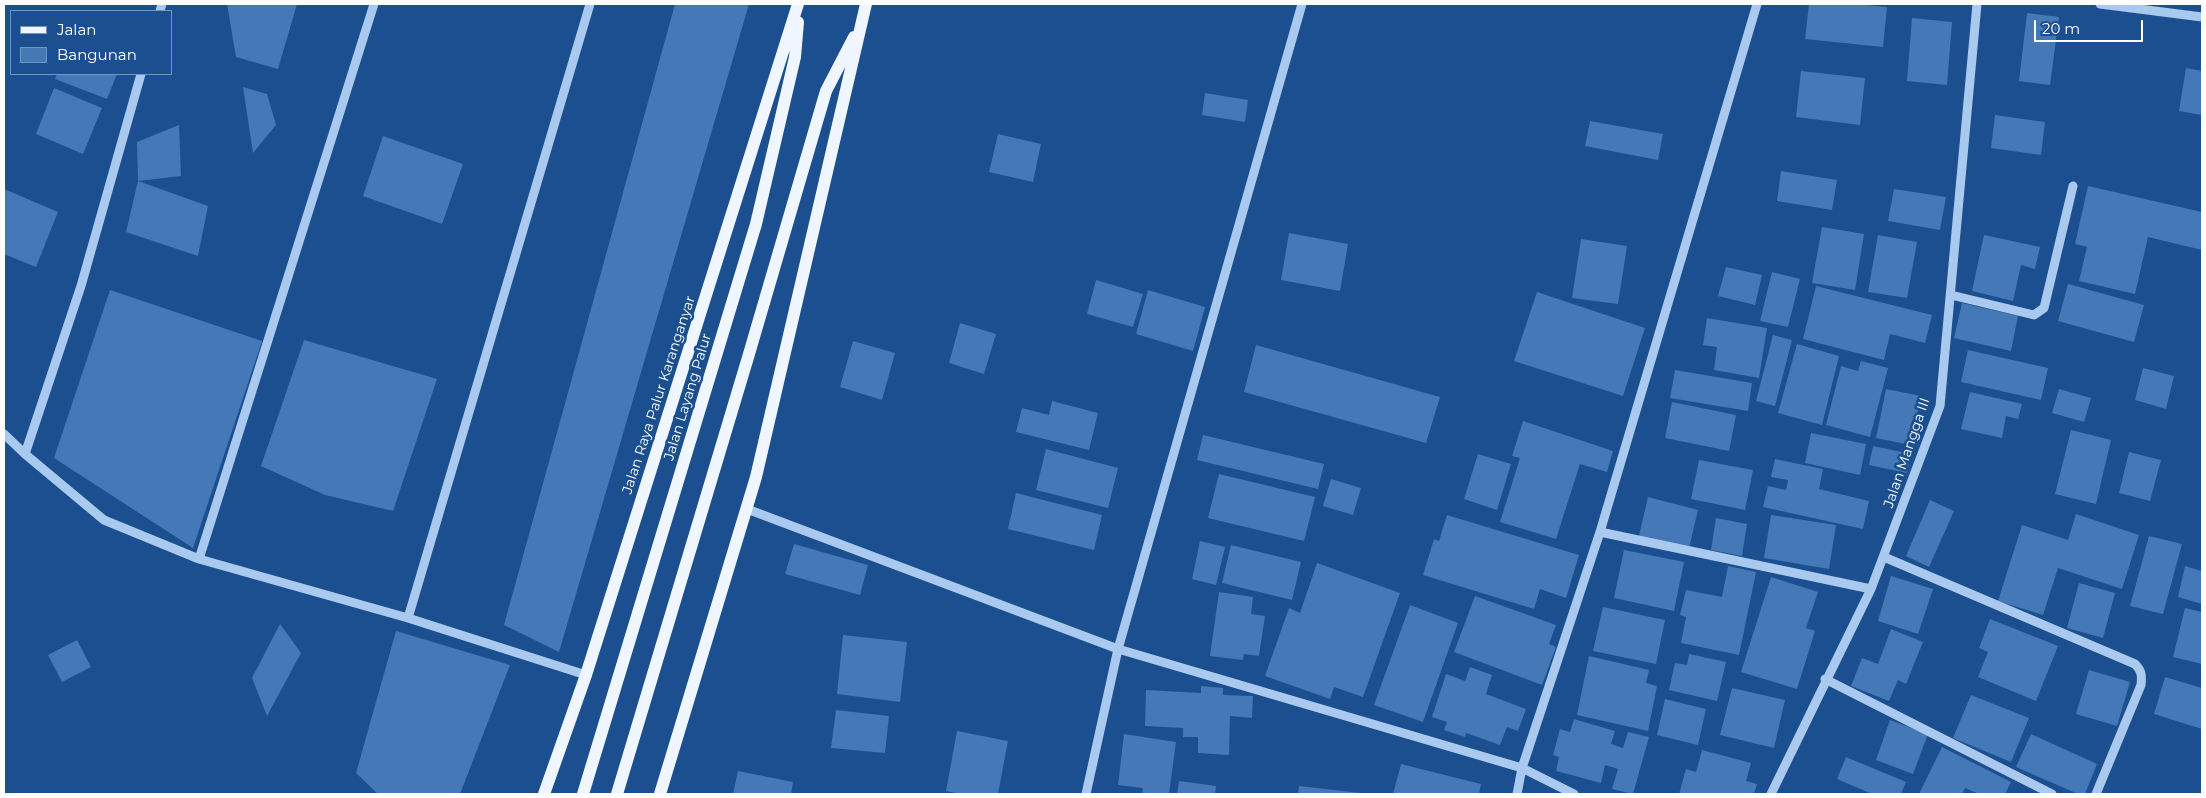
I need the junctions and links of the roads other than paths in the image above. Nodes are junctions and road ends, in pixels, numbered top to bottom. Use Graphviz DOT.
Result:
graph roads {
  1 [pos="374,4"];
  2 [pos="590,4"];
  3 [pos="799,4"];
  4 [pos="866,4"];
  5 [pos="1302,4"];
  6 [pos="1757,4"];
  7 [pos="1977,4"];
  8 [pos="2100,4"];
  9 [pos="2202,17"];
  10 [pos="861,27"];
  11 [pos="141,75"];
  12 [pos="2072,186"];
  13 [pos="1951,295"];
  14 [pos="4,434"];
  15 [pos="25,454"];
  16 [pos="746,509"];
  17 [pos="1600,532"];
  18 [pos="1884,558"];
  19 [pos="199,559"];
  20 [pos="1871,589"];
  21 [pos="408,618"];
  22 [pos="1118,649"];
  23 [pos="586,676"];
  24 [pos="1826,679"];
  25 [pos="1522,768"];
  26 [pos="544,794"];
  27 [pos="583,794"];
  28 [pos="616,794"];
  29 [pos="660,794"];
  30 [pos="1086,794"];
  31 [pos="1517,794"];
  32 [pos="1574,794"];
  33 [pos="1771,794"];
  34 [pos="2052,794"];
  35 [pos="2096,794"];
  1 -- 19 [label="street"];
  2 -- 21 [label="street"];
  3 -- 23 [label="main road, Jalan Raya Palur Karanganyar"];
  3 -- 27 [label="main road, Jalan Layang Palur"];
  4 -- 10 [label="main road"];
  5 -- 22 [label="street"];
  6 -- 17 [label="street"];
  7 -- 13 [label="street, Jalan Mangga III"];
  8 -- 9 [label="street"];
  10 -- 16 [label="main road"];
  10 -- 28 [label="main road"];
  11 -- 15 [label="street"];
  12 -- 13 [label="street"];
  13 -- 18 [label="street, Jalan Mangga III"];
  14 -- 15 [label="street"];
  15 -- 19 [label="street"];
  16 -- 22 [label="street"];
  16 -- 29 [label="main road"];
  17 -- 20 [label="street"];
  17 -- 25 [label="street"];
  18 -- 20 [label="street, Jalan Mangga III"];
  18 -- 35 [label="street"];
  19 -- 21 [label="street"];
  20 -- 24 [label="street, Jalan Mangga III"];
  21 -- 23 [label="street"];
  22 -- 25 [label="street"];
  22 -- 30 [label="street"];
  23 -- 26 [label="main road, Jalan Raya Palur Karanganyar"];
  24 -- 33 [label="street, Jalan Mangga III"];
  24 -- 34 [label="street"];
  25 -- 31 [label="street"];
  25 -- 32 [label="street"];
}
